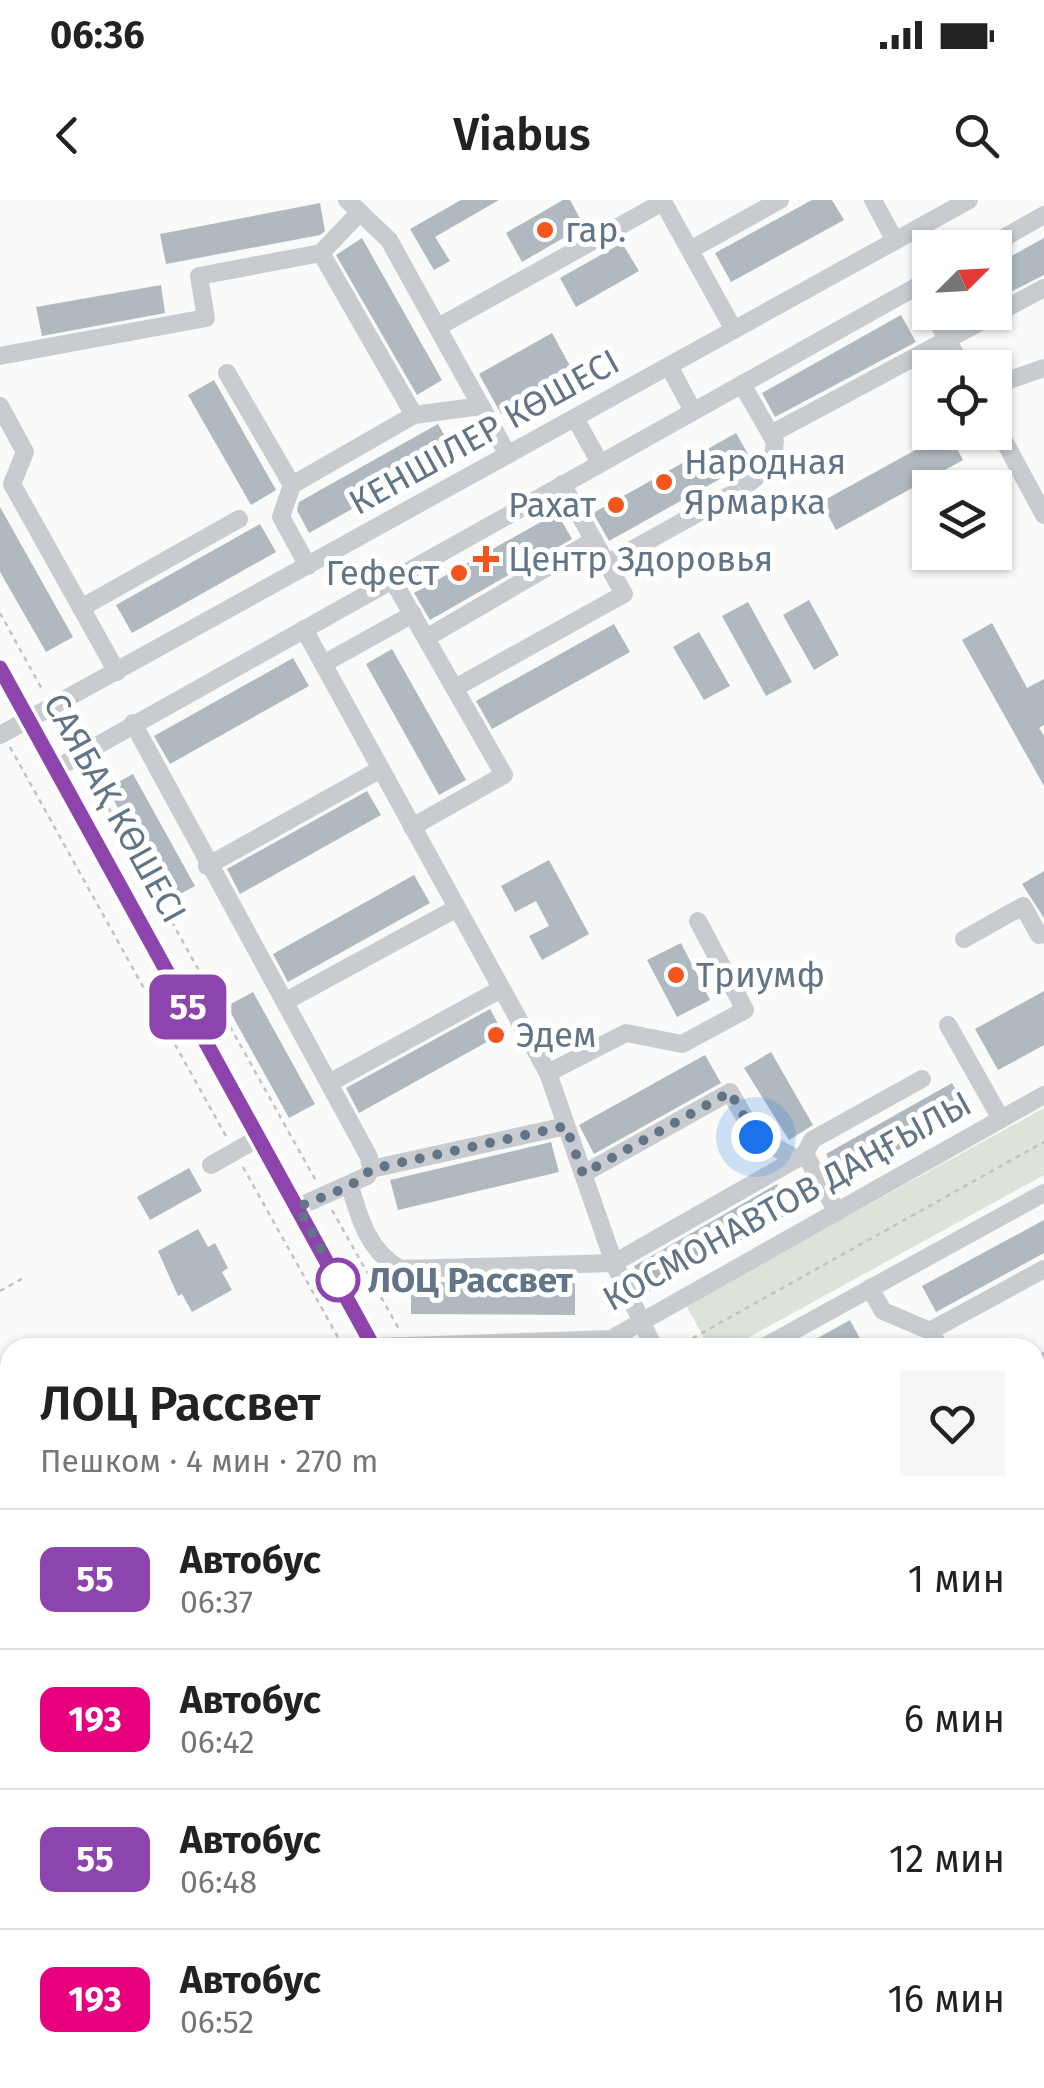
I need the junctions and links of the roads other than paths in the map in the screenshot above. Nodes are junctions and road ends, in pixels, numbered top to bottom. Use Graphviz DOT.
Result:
graph roads {
  1 [pos="780,200"];
  2 [pos="873,200"];
  3 [pos="969,200"];
  4 [pos="662,201"];
  5 [pos="354,206"];
  6 [pos="1044,215"];
  7 [pos="1012,233"];
  8 [pos="896,241"];
  9 [pos="690,250"];
  10 [pos="321,252"];
  11 [pos="1044,288"];
  12 [pos="912,290"];
  13 [pos="438,327"];
  14 [pos="734,330"];
  15 [pos="942,330"];
  16 [pos="948,342"];
  17 [pos="953,350"];
  18 [pos="0,356"];
  19 [pos="668,366"];
  20 [pos="1044,368"];
  21 [pos="227,373"];
  22 [pos="1012,380"];
  23 [pos="742,384"];
  24 [pos="0,406"];
  25 [pos="481,406"];
  26 [pos="693,411"];
  27 [pos="414,415"];
  28 [pos="575,418"];
  29 [pos="771,434"];
  30 [pos="1009,450"];
  31 [pos="508,456"];
  32 [pos="600,463"];
  33 [pos="562,484"];
  34 [pos="292,485"];
  35 [pos="1044,516"];
  36 [pos="239,519"];
  37 [pos="594,540"];
  38 [pos="608,563"];
  39 [pos="308,566"];
  40 [pos="392,580"];
  41 [pos="81,608"];
  42 [pos="413,614"];
  43 [pos="304,629"];
  44 [pos="426,638"];
  45 [pos="323,664"];
  46 [pos="0,668"];
  47 [pos="117,672"];
  48 [pos="455,688"];
  49 [pos="30,720"];
  50 [pos="133,724"];
  51 [pos="1,734"];
  52 [pos="56,768"];
  53 [pos="381,769"];
  54 [pos="412,826"];
  55 [pos="208,866"];
  56 [pos="457,908"];
  57 [pos="698,921"];
  58 [pos="1044,934"];
  59 [pos="964,939"];
  60 [pos="502,989"];
  61 [pos="286,1001"];
  62 [pos="948,1025"];
  63 [pos="548,1073"];
  64 [pos="922,1078"];
  65 [pos="330,1082"];
  66 [pos="1044,1095"];
  67 [pos="1000,1119"];
  68 [pos="566,1126"];
  69 [pos="260,1137"];
  70 [pos="801,1157"];
  71 [pos="212,1165"];
  72 [pos="372,1169"];
  73 [pos="583,1174"];
  74 [pos="350,1186"];
  75 [pos="1044,1193"];
  76 [pos="298,1207"];
  77 [pos="837,1212"];
  78 [pos="614,1263"];
  79 [pos="1044,1269"];
  80 [pos="870,1288"];
  81 [pos="641,1324"];
  82 [pos="369,1338"];
  83 [pos="613,1338"];
  84 [pos="649,1338"];
  85 [pos="780,1338"];
  86 [pos="933,1338"];
  87 [pos="937,1338"];
  1 -- 9 [label="street"];
  2 -- 8 [label="street"];
  3 -- 8 [label="street, КЕНШІЛЕР КӨШЕСІ"];
  4 -- 9 [label="street"];
  4 -- 13 [label="street"];
  5 -- 10 [label="street"];
  5 -- 13 [label="street"];
  6 -- 7 [label="street"];
  8 -- 14 [label="street, КЕНШІЛЕР КӨШЕСІ"];
  9 -- 14 [label="street"];
  10 -- 18 [label="street"];
  10 -- 27 [label="street"];
  11 -- 16 [label="street"];
  12 -- 23 [label="street"];
  13 -- 25 [label="street"];
  14 -- 19 [label="street, КЕНШІЛЕР КӨШЕСІ"];
  15 -- 16 [label="street"];
  16 -- 17 [label="street"];
  16 -- 29 [label="street"];
  19 -- 26 [label="street"];
  19 -- 28 [label="street, КЕНШІЛЕР КӨШЕСІ"];
  20 -- 22 [label="street"];
  21 -- 34 [label="street"];
  23 -- 26 [label="street"];
  23 -- 29 [label="street"];
  24 -- 41 [label="street"];
  25 -- 27 [label="street"];
  25 -- 31 [label="street"];
  26 -- 32 [label="street"];
  27 -- 34 [label="street"];
  28 -- 31 [label="street, КЕНШІЛЕР КӨШЕСІ"];
  28 -- 32 [label="street"];
  29 -- 38 [label="street"];
  30 -- 35 [label="street"];
  31 -- 39 [label="street, КЕНШІЛЕР КӨШЕСІ"];
  32 -- 33 [label="street"];
  33 -- 37 [label="street"];
  33 -- 40 [label="street"];
  34 -- 39 [label="street"];
  36 -- 41 [label="street"];
  37 -- 38 [label="street"];
  37 -- 44 [label="street"];
  38 -- 48 [label="street"];
  39 -- 47 [label="street, КЕНШІЛЕР КӨШЕСІ"];
  40 -- 42 [label="street"];
  40 -- 43 [label="street"];
  41 -- 47 [label="street"];
  42 -- 44 [label="street"];
  42 -- 45 [label="street"];
  43 -- 45 [label="street"];
  43 -- 50 [label="street"];
  44 -- 48 [label="street"];
  45 -- 53 [label="street"];
  46 -- 49 [label="street, САЯБАҚ КӨШЕСІ"];
  47 -- 49 [label="street, КЕНШІЛЕР КӨШЕСІ"];
  48 -- 54 [label="street"];
  49 -- 51 [label="street, КЕНШІЛЕР КӨШЕСІ"];
  49 -- 52 [label="street, САЯБАҚ КӨШЕСІ"];
  50 -- 52 [label="street"];
  50 -- 55 [label="street"];
  52 -- 69 [label="street, САЯБАҚ КӨШЕСІ"];
  53 -- 54 [label="street"];
  53 -- 55 [label="street"];
  54 -- 56 [label="street"];
  55 -- 61 [label="street"];
  56 -- 60 [label="street"];
  56 -- 61 [label="street"];
  57 -- 63 [label="street"];
  58 -- 59 [label="street"];
  60 -- 63 [label="street"];
  60 -- 65 [label="street"];
  61 -- 65 [label="street"];
  62 -- 67 [label="street"];
  63 -- 68 [label="street"];
  64 -- 70 [label="street"];
  65 -- 72 [label="street"];
  66 -- 67 [label="street, КОСМОНАВТОВ ДАҢҒЫЛЫ"];
  67 -- 77 [label="street, КОСМОНАВТОВ ДАҢҒЫЛЫ"];
  68 -- 72 [label="street"];
  68 -- 73 [label="street"];
  69 -- 71 [label="street"];
  69 -- 76 [label="street, САЯБАҚ КӨШЕСІ"];
  70 -- 73 [label="street"];
  70 -- 77 [label="street"];
  70 -- 78 [label="street"];
  72 -- 74 [label="street"];
  73 -- 78 [label="street"];
  74 -- 76 [label="street"];
  74 -- 78 [label="street"];
  75 -- 80 [label="street"];
  76 -- 82 [label="street, САЯБАҚ КӨШЕСІ"];
  77 -- 81 [label="street, КОСМОНАВТОВ ДАҢҒЫЛЫ"];
  78 -- 81 [label="street"];
  79 -- 87 [label="street"];
  80 -- 85 [label="street"];
  80 -- 86 [label="street"];
  81 -- 83 [label="street, КОСМОНАВТОВ ДАҢҒЫЛЫ"];
  81 -- 84 [label="street"];
}
